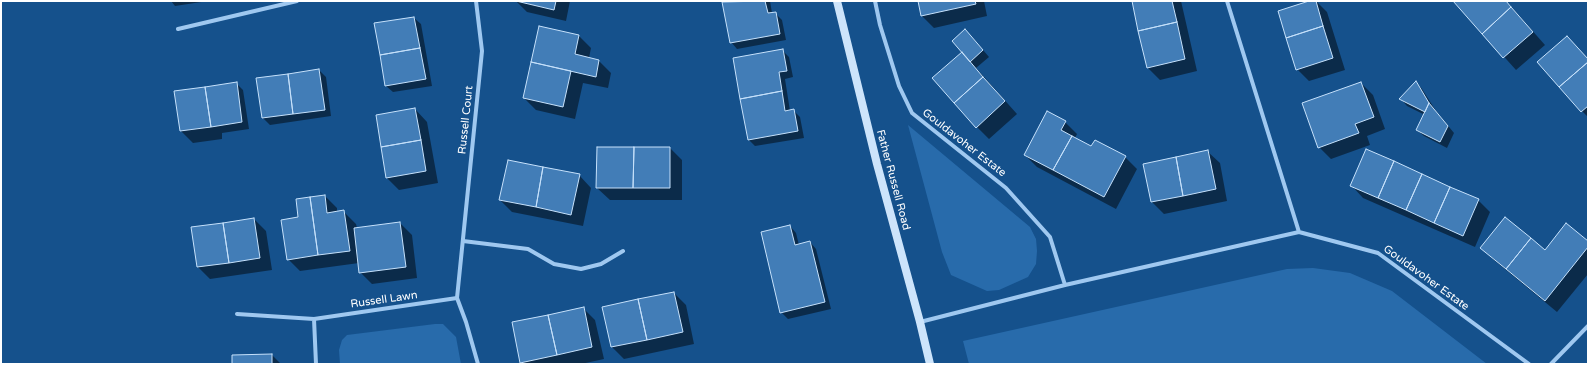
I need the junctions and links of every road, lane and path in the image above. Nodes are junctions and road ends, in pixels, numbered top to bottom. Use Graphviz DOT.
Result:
graph roads {
  1 [pos="297,1"];
  2 [pos="476,1"];
  3 [pos="837,1"];
  4 [pos="875,1"];
  5 [pos="1227,1"];
  6 [pos="178,30"];
  7 [pos="1299,232"];
  8 [pos="463,241"];
  9 [pos="623,251"];
  10 [pos="1065,285"];
  11 [pos="457,298"];
  12 [pos="237,314"];
  13 [pos="314,319"];
  14 [pos="920,322"];
  15 [pos="1588,326"];
  16 [pos="316,364"];
  17 [pos="478,364"];
  18 [pos="930,364"];
  19 [pos="1529,364"];
  20 [pos="1550,364"];
  1 -- 6 [label="street"];
  2 -- 8 [label="street, Russell Court"];
  3 -- 14 [label="street, Father Russell Road"];
  4 -- 10 [label="street, Gouldavoher Estate"];
  5 -- 7 [label="street"];
  7 -- 10 [label="street, Gouldavoher Estate"];
  7 -- 19 [label="street, Gouldavoher Estate"];
  8 -- 9 [label="street"];
  8 -- 11 [label="street, Russell Court"];
  10 -- 14 [label="street, Gouldavoher Estate"];
  11 -- 13 [label="street, Russell Lawn"];
  11 -- 17 [label="street, Russell Court"];
  12 -- 13 [label="street, Russell Lawn"];
  13 -- 16 [label="street"];
  14 -- 18 [label="street, Father Russell Road"];
  15 -- 20 [label="street"];
}
